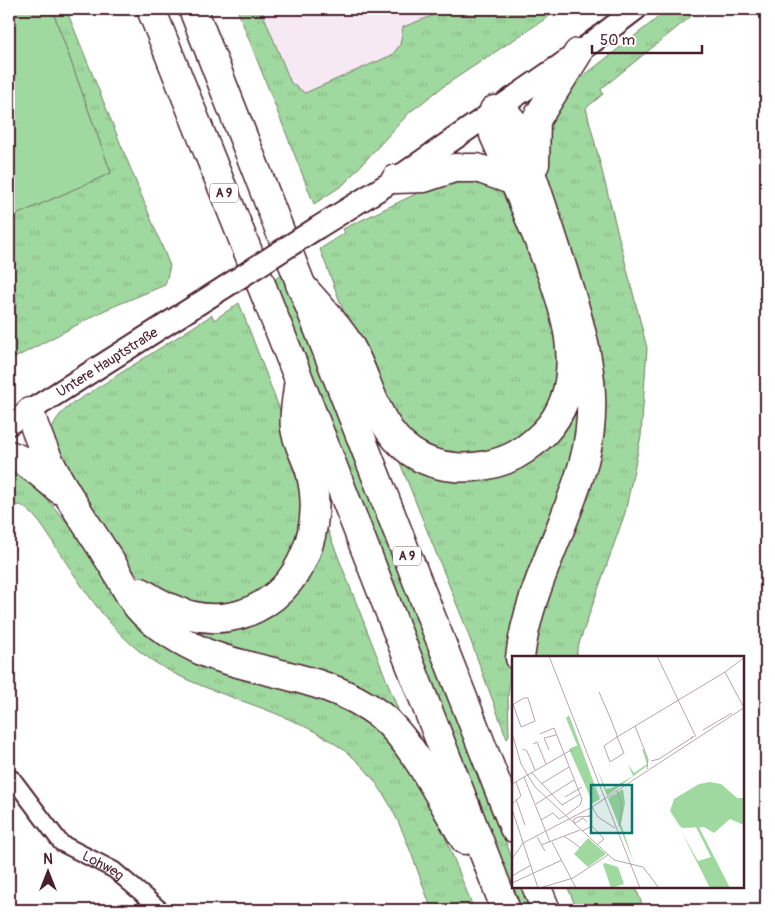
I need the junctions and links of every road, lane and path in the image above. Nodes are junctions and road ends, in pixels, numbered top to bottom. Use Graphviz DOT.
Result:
graph roads {
  1 [pos="151,9"];
  2 [pos="193,9"];
  3 [pos="636,9"];
  4 [pos="578,52"];
  5 [pos="494,110"];
  6 [pos="396,178"];
  7 [pos="525,183"];
  8 [pos="300,284"];
  9 [pos="298,377"];
  10 [pos="19,418"];
  11 [pos="20,461"];
  12 [pos="72,501"];
  13 [pos="122,579"];
  14 [pos="520,656"];
  15 [pos="9,778"];
  16 [pos="512,823"];
  17 [pos="505,907"];
  18 [pos="161,910"];
  1 -- 9 [label="highway, A 9"];
  2 -- 8 [label="highway, A 9"];
  3 -- 4 [label="main road, Untere Hauptstraße"];
  4 -- 5 [label="main road, Untere Hauptstraße"];
  4 -- 7 [label="highway"];
  5 -- 6 [label="main road, Untere Hauptstraße"];
  5 -- 7 [label="highway"];
  6 -- 7 [label="highway"];
  6 -- 10 [label="main road, Untere Hauptstraße, bridge"];
  7 -- 8 [label="highway"];
  7 -- 14 [label="highway"];
  8 -- 16 [label="highway, A 9"];
  9 -- 13 [label="highway"];
  9 -- 17 [label="highway, A 9"];
  10 -- 11 [label="highway"];
  10 -- 12 [label="highway"];
  11 -- 12 [label="highway"];
  12 -- 13 [label="highway"];
  13 -- 17 [label="highway"];
  15 -- 18 [label="street, Lohweg"];
}
